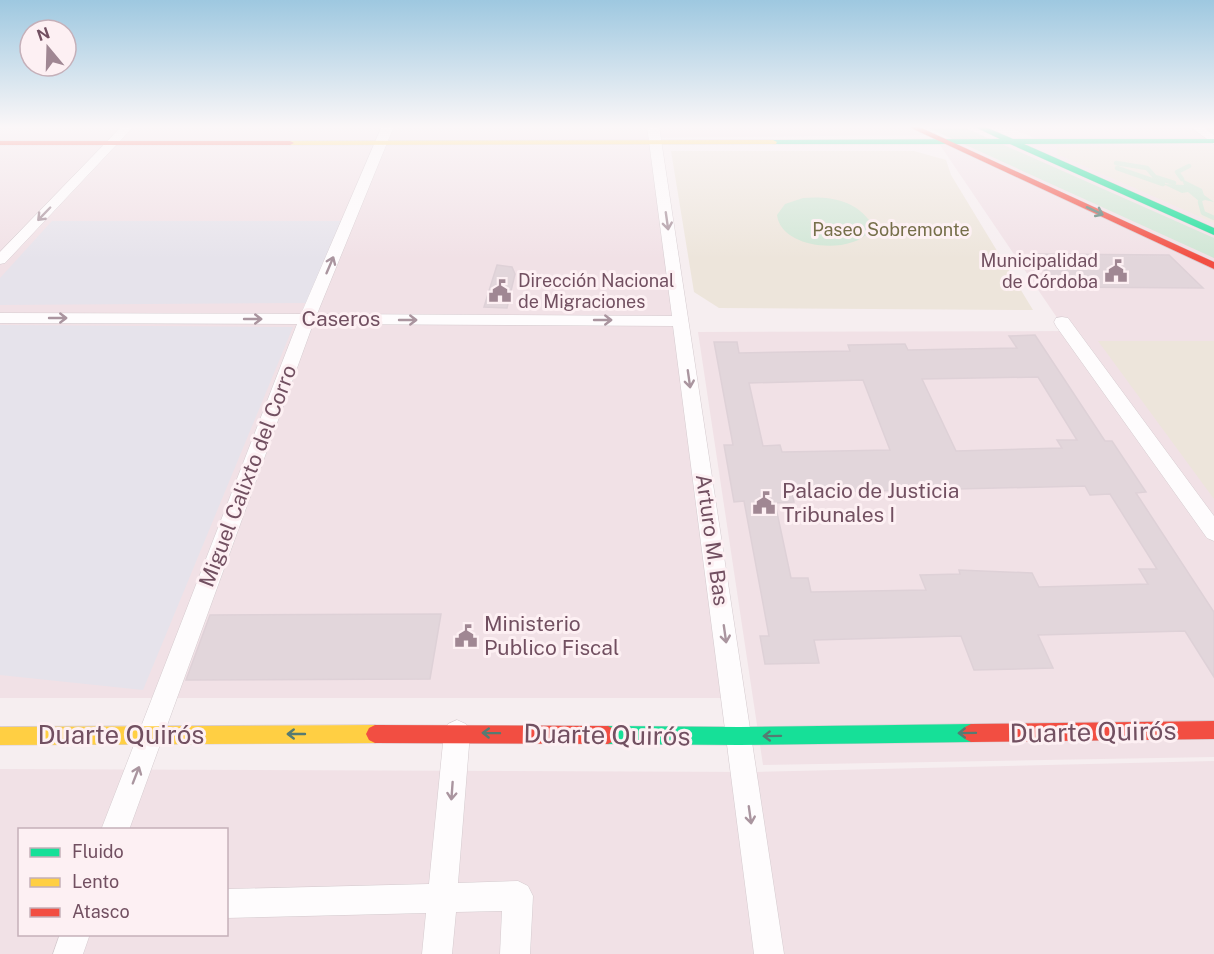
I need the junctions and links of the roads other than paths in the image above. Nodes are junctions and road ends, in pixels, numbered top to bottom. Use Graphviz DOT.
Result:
graph roads {
  1 [pos="86,171"];
  2 [pos="369,171"];
  3 [pos="659,171"];
  4 [pos="1008,171"];
  5 [pos="1079,171"];
  6 [pos="1214,232"];
  7 [pos="0,260"];
  8 [pos="1214,266"];
  9 [pos="0,318"];
  10 [pos="307,319"];
  11 [pos="681,321"];
  12 [pos="1062,322"];
  13 [pos="1214,532"];
  14 [pos="1214,730"];
  15 [pos="457,733"];
  16 [pos="152,735"];
  17 [pos="0,736"];
  18 [pos="739,736"];
  19 [pos="117,828"];
  20 [pos="444,897"];
  21 [pos="229,904"];
  22 [pos="74,936"];
  23 [pos="68,954"];
  24 [pos="437,954"];
  25 [pos="515,954"];
  26 [pos="769,954"];
  1 -- 7 [label="street, one-way"];
  10 -- 2 [label="street, Miguel Calixto del Corro, one-way"];
  3 -- 11 [label="street, Arturo M. Bas, one-way"];
  4 -- 8 [label="street, one-way"];
  5 -- 6 [label="street"];
  9 -- 10 [label="street, Caseros, one-way"];
  10 -- 11 [label="street, Caseros, one-way"];
  10 -- 16 [label="street, Miguel Calixto del Corro"];
  11 -- 18 [label="street, Arturo M. Bas, one-way"];
  12 -- 13 [label="street"];
  14 -- 18 [label="street, Duarte Quirós, one-way"];
  15 -- 16 [label="street, Duarte Quirós, one-way"];
  18 -- 15 [label="street, Duarte Quirós, one-way"];
  15 -- 20 [label="street, one-way"];
  16 -- 17 [label="street, Duarte Quirós"];
  19 -- 16 [label="street, Miguel Calixto del Corro, one-way"];
  18 -- 26 [label="street, Arturo M. Bas, one-way"];
  20 -- 21 [label="street"];
  20 -- 24 [label="street"];
  20 -- 25 [label="street"];
  22 -- 23 [label="street"];
}
